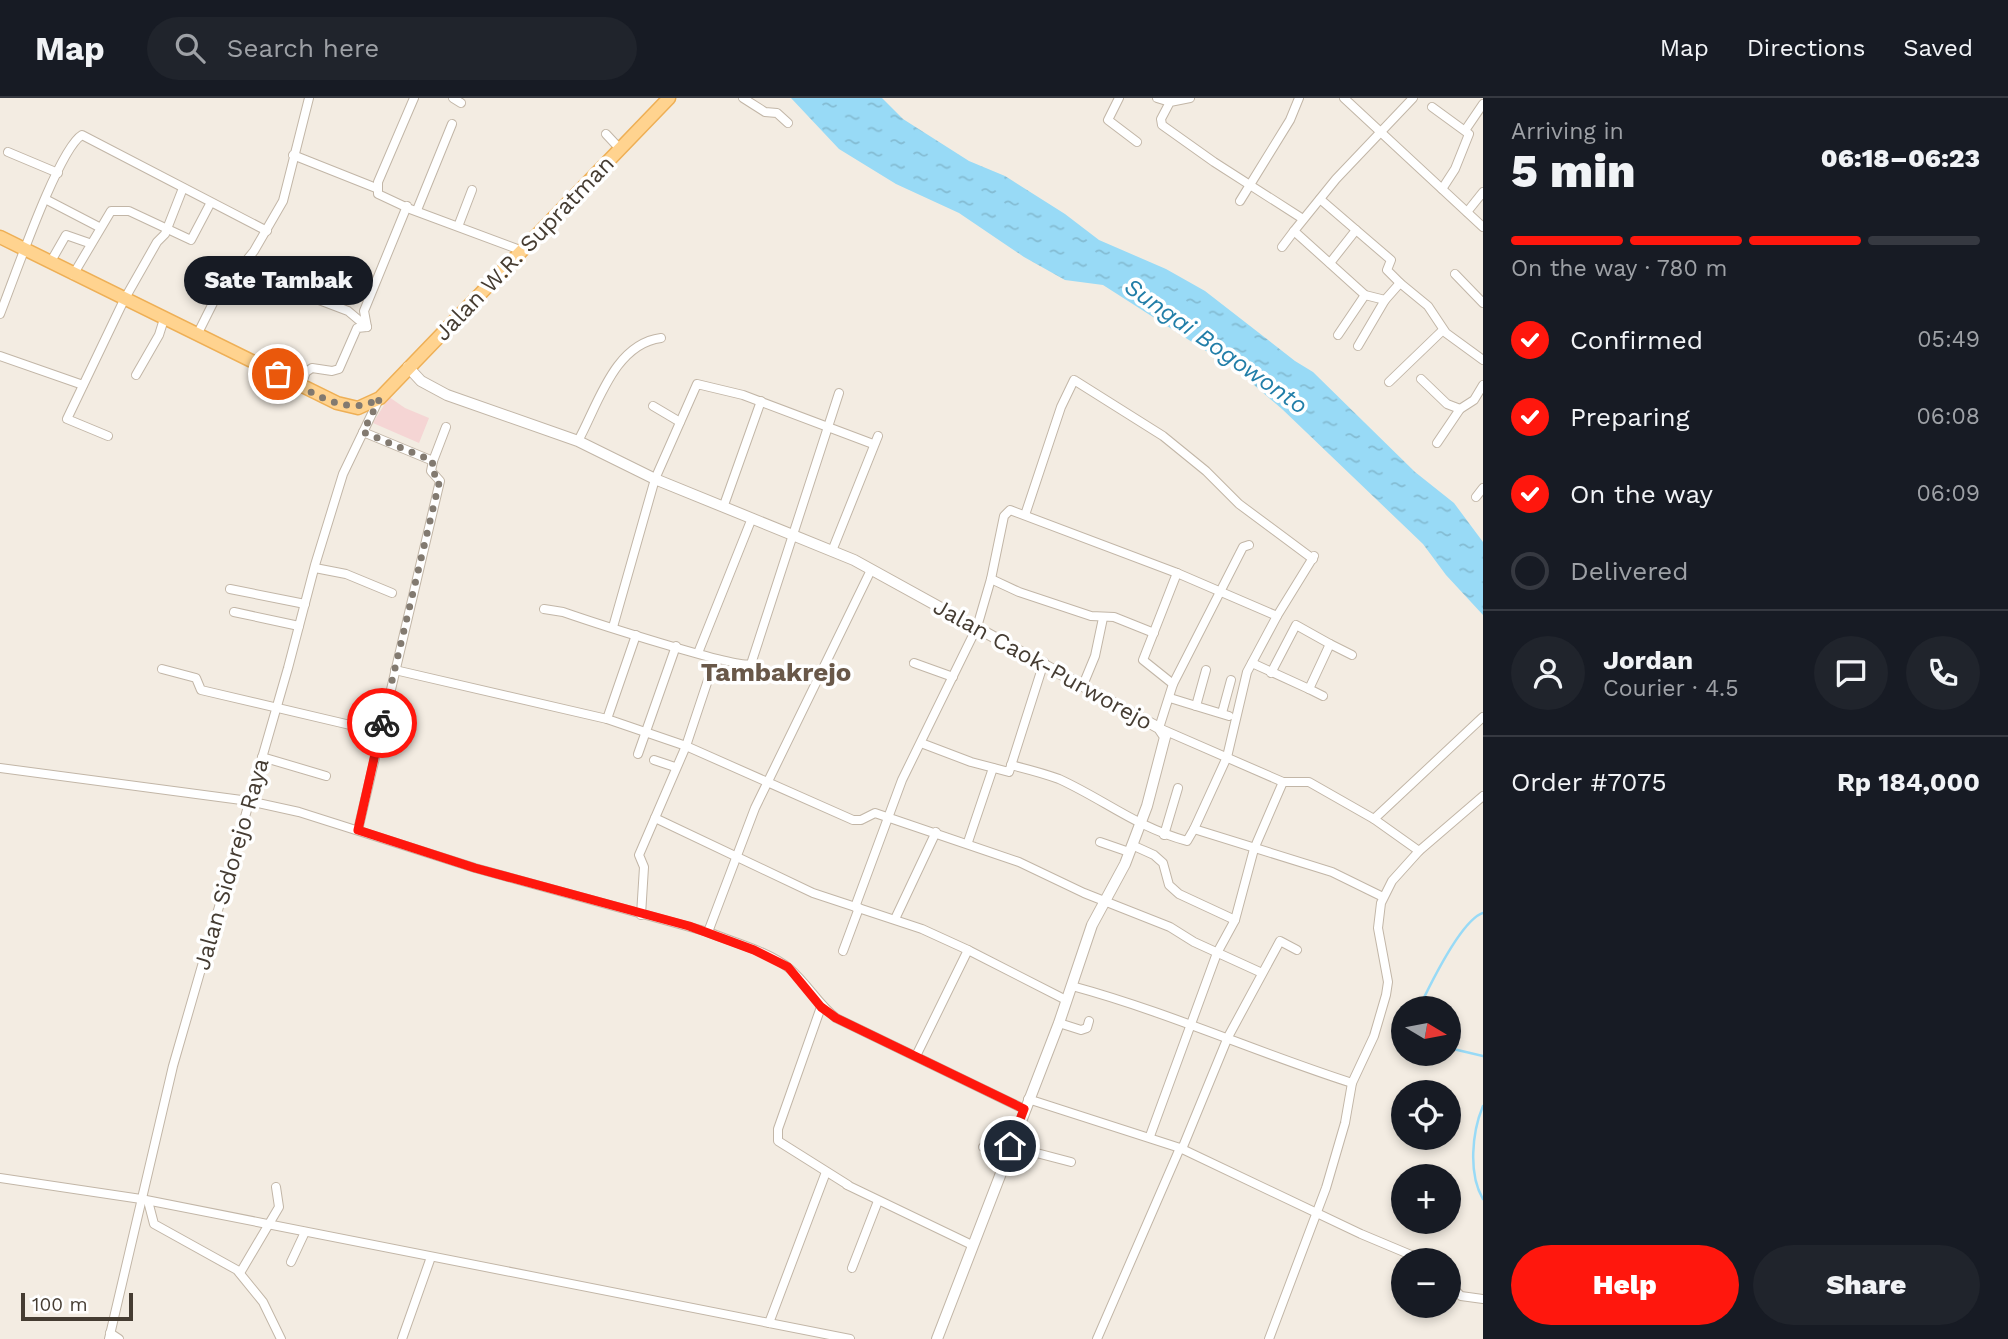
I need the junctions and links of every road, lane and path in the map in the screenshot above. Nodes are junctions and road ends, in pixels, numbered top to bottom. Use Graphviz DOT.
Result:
graph roads {
  1 [pos="309,98"];
  2 [pos="414,98"];
  3 [pos="453,98"];
  4 [pos="669,98"];
  5 [pos="743,98"];
  6 [pos="1119,98"];
  7 [pos="1157,98"];
  8 [pos="1190,98"];
  9 [pos="1299,98"];
  10 [pos="1343,98"];
  11 [pos="1413,98"];
  12 [pos="1170,102"];
  13 [pos="461,103"];
  14 [pos="1483,104"];
  15 [pos="1432,107"];
  16 [pos="788,123"];
  17 [pos="452,124"];
  18 [pos="1466,129"];
  19 [pos="1380,133"];
  20 [pos="606,134"];
  21 [pos="1137,142"];
  22 [pos="620,149"];
  23 [pos="8,152"];
  24 [pos="293,155"];
  25 [pos="58,173"];
  26 [pos="1251,184"];
  27 [pos="183,188"];
  28 [pos="376,188"];
  29 [pos="1442,189"];
  30 [pos="472,190"];
  31 [pos="1483,192"];
  32 [pos="1320,199"];
  33 [pos="47,200"];
  34 [pos="1240,201"];
  35 [pos="210,204"];
  36 [pos="407,206"];
  37 [pos="417,210"];
  38 [pos="1467,212"];
  39 [pos="1303,219"];
  40 [pos="459,224"];
  41 [pos="99,227"];
  42 [pos="1483,228"];
  43 [pos="165,229"];
  44 [pos="1356,230"];
  45 [pos="267,231"];
  46 [pos="1294,231"];
  47 [pos="0,237"];
  48 [pos="89,243"];
  49 [pos="1282,247"];
  50 [pos="25,250"];
  51 [pos="520,250"];
  52 [pos="50,263"];
  53 [pos="1330,263"];
  54 [pos="240,270"];
  55 [pos="1455,274"];
  56 [pos="73,275"];
  57 [pos="1400,283"];
  58 [pos="1366,295"];
  59 [pos="124,300"];
  60 [pos="1385,300"];
  61 [pos="1483,303"];
  62 [pos="0,314"];
  63 [pos="164,319"];
  64 [pos="367,327"];
  65 [pos="1443,330"];
  66 [pos="197,335"];
  67 [pos="1338,335"];
  68 [pos="661,338"];
  69 [pos="1358,345"];
  70 [pos="0,356"];
  71 [pos="1483,360"];
  72 [pos="408,367"];
  73 [pos="136,375"];
  74 [pos="1421,379"];
  75 [pos="1389,382"];
  76 [pos="83,385"];
  77 [pos="300,385"];
  78 [pos="1483,385"];
  79 [pos="839,393"];
  80 [pos="380,398"];
  81 [pos="1480,398"];
  82 [pos="761,401"];
  83 [pos="653,406"];
  84 [pos="1460,409"];
  85 [pos="680,422"];
  86 [pos="446,427"];
  87 [pos="830,428"];
  88 [pos="363,432"];
  89 [pos="108,436"];
  90 [pos="578,442"];
  91 [pos="1437,443"];
  92 [pos="433,461"];
  93 [pos="655,479"];
  94 [pos="1483,488"];
  95 [pos="1476,497"];
  96 [pos="724,506"];
  97 [pos="1025,515"];
  98 [pos="752,518"];
  99 [pos="792,535"];
  100 [pos="1249,545"];
  101 [pos="832,551"];
  102 [pos="315,568"];
  103 [pos="871,570"];
  104 [pos="1177,573"];
  105 [pos="991,579"];
  106 [pos="230,589"];
  107 [pos="1222,592"];
  108 [pos="392,593"];
  109 [pos="305,604"];
  110 [pos="544,609"];
  111 [pos="234,612"];
  112 [pos="1277,616"];
  113 [pos="1103,618"];
  114 [pos="299,626"];
  115 [pos="613,627"];
  116 [pos="977,627"];
  117 [pos="1154,634"];
  118 [pos="636,635"];
  119 [pos="1329,644"];
  120 [pos="676,646"];
  121 [pos="698,653"];
  122 [pos="1352,655"];
  123 [pos="715,659"];
  124 [pos="1044,662"];
  125 [pos="914,663"];
  126 [pos="1252,663"];
  127 [pos="162,670"];
  128 [pos="395,670"];
  129 [pos="1206,670"];
  130 [pos="1271,673"];
  131 [pos="953,677"];
  132 [pos="1231,680"];
  133 [pos="1173,684"];
  134 [pos="1083,685"];
  135 [pos="1308,690"];
  136 [pos="1323,696"];
  137 [pos="1170,698"];
  138 [pos="1196,706"];
  139 [pos="276,709"];
  140 [pos="1483,717"];
  141 [pos="607,719"];
  142 [pos="1159,727"];
  143 [pos="380,732"];
  144 [pos="647,732"];
  145 [pos="921,743"];
  146 [pos="686,747"];
  147 [pos="638,754"];
  148 [pos="262,757"];
  149 [pos="1227,757"];
  150 [pos="654,760"];
  151 [pos="1011,765"];
  152 [pos="675,767"];
  153 [pos="0,768"];
  154 [pos="993,768"];
  155 [pos="326,776"];
  156 [pos="768,782"];
  157 [pos="1283,782"];
  158 [pos="1178,788"];
  159 [pos="1483,796"];
  160 [pos="249,800"];
  161 [pos="655,818"];
  162 [pos="889,818"];
  163 [pos="1374,819"];
  164 [pos="1140,825"];
  165 [pos="1194,829"];
  166 [pos="358,830"];
  167 [pos="936,832"];
  168 [pos="1164,835"];
  169 [pos="968,842"];
  170 [pos="1100,842"];
  171 [pos="1131,848"];
  172 [pos="1254,849"];
  173 [pos="1419,851"];
  174 [pos="735,855"];
  175 [pos="1383,897"];
  176 [pos="1106,900"];
  177 [pos="857,907"];
  178 [pos="641,915"];
  179 [pos="895,919"];
  180 [pos="1235,920"];
  181 [pos="709,932"];
  182 [pos="968,950"];
  183 [pos="1297,950"];
  184 [pos="844,951"];
  185 [pos="1217,953"];
  186 [pos="1262,973"];
  187 [pos="1072,986"];
  188 [pos="1066,1000"];
  189 [pos="821,1007"];
  190 [pos="1089,1021"];
  191 [pos="1059,1023"];
  192 [pos="1190,1023"];
  193 [pos="1228,1037"];
  194 [pos="916,1056"];
  195 [pos="1352,1083"];
  196 [pos="1026,1104"];
  197 [pos="1150,1136"];
  198 [pos="984,1147"];
  199 [pos="1181,1148"];
  200 [pos="1008,1151"];
  201 [pos="1071,1162"];
  202 [pos="826,1172"];
  203 [pos="0,1178"];
  204 [pos="276,1187"];
  205 [pos="144,1200"];
  206 [pos="878,1201"];
  207 [pos="1315,1212"];
  208 [pos="269,1225"];
  209 [pos="305,1232"];
  210 [pos="972,1245"];
  211 [pos="1396,1248"];
  212 [pos="431,1257"];
  213 [pos="291,1262"];
  214 [pos="852,1268"];
  215 [pos="240,1272"];
  216 [pos="1461,1296"];
  217 [pos="1483,1299"];
  218 [pos="769,1323"];
  219 [pos="110,1336"];
  220 [pos="119,1339"];
  221 [pos="281,1339"];
  222 [pos="402,1339"];
  223 [pos="850,1339"];
  224 [pos="937,1339"];
  225 [pos="1097,1339"];
  226 [pos="1269,1339"];
  1 -- 24 [label="street"];
  2 -- 28 [label="street"];
  3 -- 13 [label="street"];
  4 -- 22 [label="main road, Jalan W.R. Supratman"];
  5 -- 16 [label="street"];
  6 -- 21 [label="street"];
  7 -- 12 [label="street"];
  8 -- 12 [label="street"];
  9 -- 26 [label="street"];
  10 -- 19 [label="street"];
  11 -- 19 [label="street"];
  12 -- 26 [label="street"];
  14 -- 18 [label="street"];
  15 -- 18 [label="street"];
  17 -- 37 [label="street"];
  18 -- 29 [label="street"];
  19 -- 29 [label="street"];
  19 -- 32 [label="street"];
  20 -- 22 [label="street"];
  22 -- 51 [label="main road, Jalan W.R. Supratman"];
  23 -- 25 [label="street"];
  24 -- 28 [label="street"];
  24 -- 45 [label="street"];
  25 -- 27 [label="street"];
  25 -- 33 [label="street"];
  26 -- 34 [label="street"];
  26 -- 39 [label="street"];
  27 -- 35 [label="street"];
  27 -- 43 [label="street"];
  28 -- 36 [label="street"];
  29 -- 38 [label="street"];
  30 -- 40 [label="street"];
  31 -- 38 [label="street"];
  32 -- 39 [label="street"];
  32 -- 44 [label="street"];
  33 -- 41 [label="street"];
  33 -- 50 [label="street"];
  35 -- 43 [label="street"];
  35 -- 45 [label="street"];
  36 -- 37 [label="street"];
  36 -- 64 [label="street"];
  37 -- 40 [label="street"];
  38 -- 42 [label="street"];
  39 -- 46 [label="street"];
  40 -- 51 [label="street"];
  41 -- 43 [label="street"];
  41 -- 48 [label="street"];
  43 -- 59 [label="street"];
  44 -- 53 [label="street"];
  44 -- 57 [label="street"];
  45 -- 54 [label="street"];
  46 -- 49 [label="street"];
  46 -- 53 [label="street"];
  47 -- 50 [label="main road"];
  48 -- 52 [label="street"];
  48 -- 56 [label="street"];
  50 -- 52 [label="main road"];
  50 -- 62 [label="street"];
  51 -- 72 [label="main road, Jalan W.R. Supratman"];
  52 -- 56 [label="main road"];
  53 -- 58 [label="street"];
  54 -- 64 [label="street"];
  54 -- 66 [label="street"];
  55 -- 61 [label="street"];
  56 -- 59 [label="main road"];
  57 -- 60 [label="street"];
  57 -- 65 [label="street"];
  58 -- 60 [label="street"];
  58 -- 67 [label="street"];
  59 -- 63 [label="main road"];
  59 -- 76 [label="street"];
  60 -- 69 [label="street"];
  63 -- 66 [label="main road"];
  63 -- 73 [label="street"];
  64 -- 77 [label="street"];
  65 -- 71 [label="street"];
  65 -- 75 [label="street"];
  66 -- 77 [label="main road"];
  68 -- 90 [label="street"];
  70 -- 76 [label="street"];
  72 -- 80 [label="main road, Jalan W.R. Supratman"];
  72 -- 90 [label="street, Jalan Caok-Purworejo"];
  74 -- 84 [label="street"];
  76 -- 89 [label="street"];
  77 -- 80 [label="main road"];
  78 -- 81 [label="street"];
  79 -- 87 [label="street"];
  80 -- 88 [label="street, Jalan Sidorejo Raya"];
  81 -- 84 [label="street"];
  82 -- 85 [label="street"];
  82 -- 87 [label="street"];
  82 -- 96 [label="street"];
  83 -- 85 [label="street"];
  84 -- 91 [label="street"];
  85 -- 93 [label="street"];
  86 -- 92 [label="street"];
  87 -- 99 [label="street"];
  87 -- 101 [label="street"];
  88 -- 92 [label="street"];
  88 -- 102 [label="street, Jalan Sidorejo Raya"];
  90 -- 93 [label="street, Jalan Caok-Purworejo"];
  92 -- 128 [label="street"];
  93 -- 96 [label="street, Jalan Caok-Purworejo"];
  93 -- 115 [label="street"];
  94 -- 95 [label="street"];
  96 -- 98 [label="street, Jalan Caok-Purworejo"];
  97 -- 104 [label="street"];
  97 -- 105 [label="street"];
  97 -- 112 [label="street"];
  98 -- 99 [label="street, Jalan Caok-Purworejo"];
  98 -- 121 [label="street"];
  99 -- 101 [label="street, Jalan Caok-Purworejo"];
  99 -- 123 [label="street"];
  100 -- 107 [label="street"];
  101 -- 103 [label="street, Jalan Caok-Purworejo"];
  102 -- 108 [label="street"];
  102 -- 109 [label="street, Jalan Sidorejo Raya"];
  103 -- 116 [label="street, Jalan Caok-Purworejo"];
  103 -- 156 [label="street"];
  104 -- 107 [label="street"];
  104 -- 117 [label="street"];
  105 -- 113 [label="street"];
  105 -- 116 [label="street"];
  106 -- 109 [label="street"];
  107 -- 112 [label="street"];
  107 -- 133 [label="street"];
  109 -- 114 [label="street, Jalan Sidorejo Raya"];
  110 -- 115 [label="street"];
  111 -- 114 [label="street"];
  112 -- 126 [label="street"];
  113 -- 117 [label="street"];
  113 -- 134 [label="street"];
  114 -- 139 [label="street, Jalan Sidorejo Raya"];
  115 -- 118 [label="street"];
  116 -- 124 [label="street, Jalan Caok-Purworejo"];
  116 -- 131 [label="street"];
  117 -- 133 [label="street"];
  118 -- 120 [label="street"];
  118 -- 141 [label="street"];
  119 -- 122 [label="street"];
  119 -- 130 [label="street"];
  119 -- 135 [label="street"];
  120 -- 121 [label="street"];
  120 -- 144 [label="street"];
  121 -- 123 [label="street"];
  123 -- 146 [label="street"];
  124 -- 134 [label="street, Jalan Caok-Purworejo"];
  124 -- 151 [label="street"];
  125 -- 131 [label="street"];
  126 -- 130 [label="street"];
  126 -- 149 [label="street"];
  127 -- 139 [label="street"];
  128 -- 141 [label="street"];
  128 -- 143 [label="street"];
  129 -- 138 [label="street"];
  130 -- 135 [label="street"];
  131 -- 145 [label="street"];
  132 -- 138 [label="street"];
  133 -- 137 [label="street"];
  134 -- 142 [label="street, Jalan Caok-Purworejo"];
  135 -- 136 [label="street"];
  137 -- 138 [label="street"];
  137 -- 142 [label="street"];
  139 -- 143 [label="street"];
  139 -- 148 [label="street, Jalan Sidorejo Raya"];
  140 -- 163 [label="street"];
  141 -- 144 [label="street"];
  142 -- 149 [label="street"];
  142 -- 164 [label="street, Jalan Caok-Purworejo"];
  143 -- 166 [label="street"];
  144 -- 146 [label="street"];
  144 -- 147 [label="street"];
  145 -- 154 [label="street"];
  145 -- 162 [label="street"];
  146 -- 152 [label="street"];
  146 -- 156 [label="street"];
  148 -- 155 [label="street"];
  148 -- 160 [label="street, Jalan Sidorejo Raya"];
  149 -- 157 [label="street"];
  149 -- 165 [label="street"];
  150 -- 152 [label="street"];
  151 -- 154 [label="street"];
  151 -- 164 [label="street"];
  152 -- 161 [label="street"];
  153 -- 160 [label="street"];
  154 -- 169 [label="street"];
  156 -- 162 [label="street"];
  156 -- 174 [label="street"];
  157 -- 163 [label="street"];
  157 -- 172 [label="street"];
  158 -- 168 [label="street"];
  159 -- 173 [label="street"];
  160 -- 166 [label="street"];
  160 -- 205 [label="street, Jalan Sidorejo Raya"];
  161 -- 174 [label="street"];
  161 -- 178 [label="street"];
  162 -- 167 [label="street"];
  162 -- 177 [label="street"];
  163 -- 173 [label="street"];
  164 -- 168 [label="street"];
  164 -- 171 [label="street, Jalan Caok-Purworejo"];
  165 -- 168 [label="street"];
  165 -- 172 [label="street"];
  166 -- 178 [label="street"];
  167 -- 169 [label="street"];
  167 -- 179 [label="street"];
  169 -- 176 [label="street"];
  170 -- 171 [label="street"];
  171 -- 176 [label="street, Jalan Caok-Purworejo"];
  171 -- 180 [label="street"];
  172 -- 175 [label="street"];
  172 -- 180 [label="street"];
  173 -- 175 [label="street"];
  174 -- 177 [label="street"];
  174 -- 181 [label="street"];
  175 -- 195 [label="street"];
  176 -- 185 [label="street"];
  176 -- 187 [label="street, Jalan Caok-Purworejo"];
  177 -- 179 [label="street"];
  177 -- 184 [label="street"];
  178 -- 181 [label="street"];
  179 -- 182 [label="street"];
  180 -- 185 [label="street"];
  181 -- 189 [label="street"];
  182 -- 188 [label="street"];
  182 -- 194 [label="street"];
  183 -- 186 [label="street"];
  185 -- 186 [label="street"];
  185 -- 192 [label="street"];
  186 -- 193 [label="street"];
  187 -- 188 [label="street, Jalan Caok-Purworejo"];
  187 -- 192 [label="street"];
  188 -- 191 [label="street, Jalan Caok-Purworejo"];
  189 -- 194 [label="street"];
  189 -- 202 [label="street"];
  190 -- 191 [label="street"];
  191 -- 196 [label="street, Jalan Caok-Purworejo"];
  192 -- 193 [label="street"];
  192 -- 197 [label="street"];
  193 -- 195 [label="street"];
  193 -- 199 [label="street"];
  194 -- 196 [label="street"];
  195 -- 207 [label="street"];
  196 -- 197 [label="street"];
  196 -- 200 [label="street, Jalan Caok-Purworejo"];
  197 -- 199 [label="street"];
  198 -- 200 [label="street"];
  199 -- 207 [label="street"];
  199 -- 225 [label="street"];
  200 -- 201 [label="street"];
  200 -- 210 [label="street, Jalan Caok-Purworejo"];
  202 -- 206 [label="street"];
  202 -- 218 [label="street"];
  203 -- 205 [label="street"];
  204 -- 208 [label="street"];
  205 -- 208 [label="street"];
  205 -- 215 [label="street"];
  205 -- 219 [label="street, Jalan Sidorejo Raya"];
  206 -- 210 [label="street"];
  206 -- 214 [label="street"];
  207 -- 211 [label="street"];
  207 -- 226 [label="street"];
  208 -- 209 [label="street"];
  208 -- 215 [label="street"];
  209 -- 212 [label="street"];
  209 -- 213 [label="street"];
  210 -- 224 [label="street, Jalan Caok-Purworejo"];
  212 -- 218 [label="street"];
  212 -- 222 [label="street"];
  215 -- 221 [label="street"];
  216 -- 217 [label="street"];
  218 -- 223 [label="street"];
  219 -- 220 [label="street"];
}
